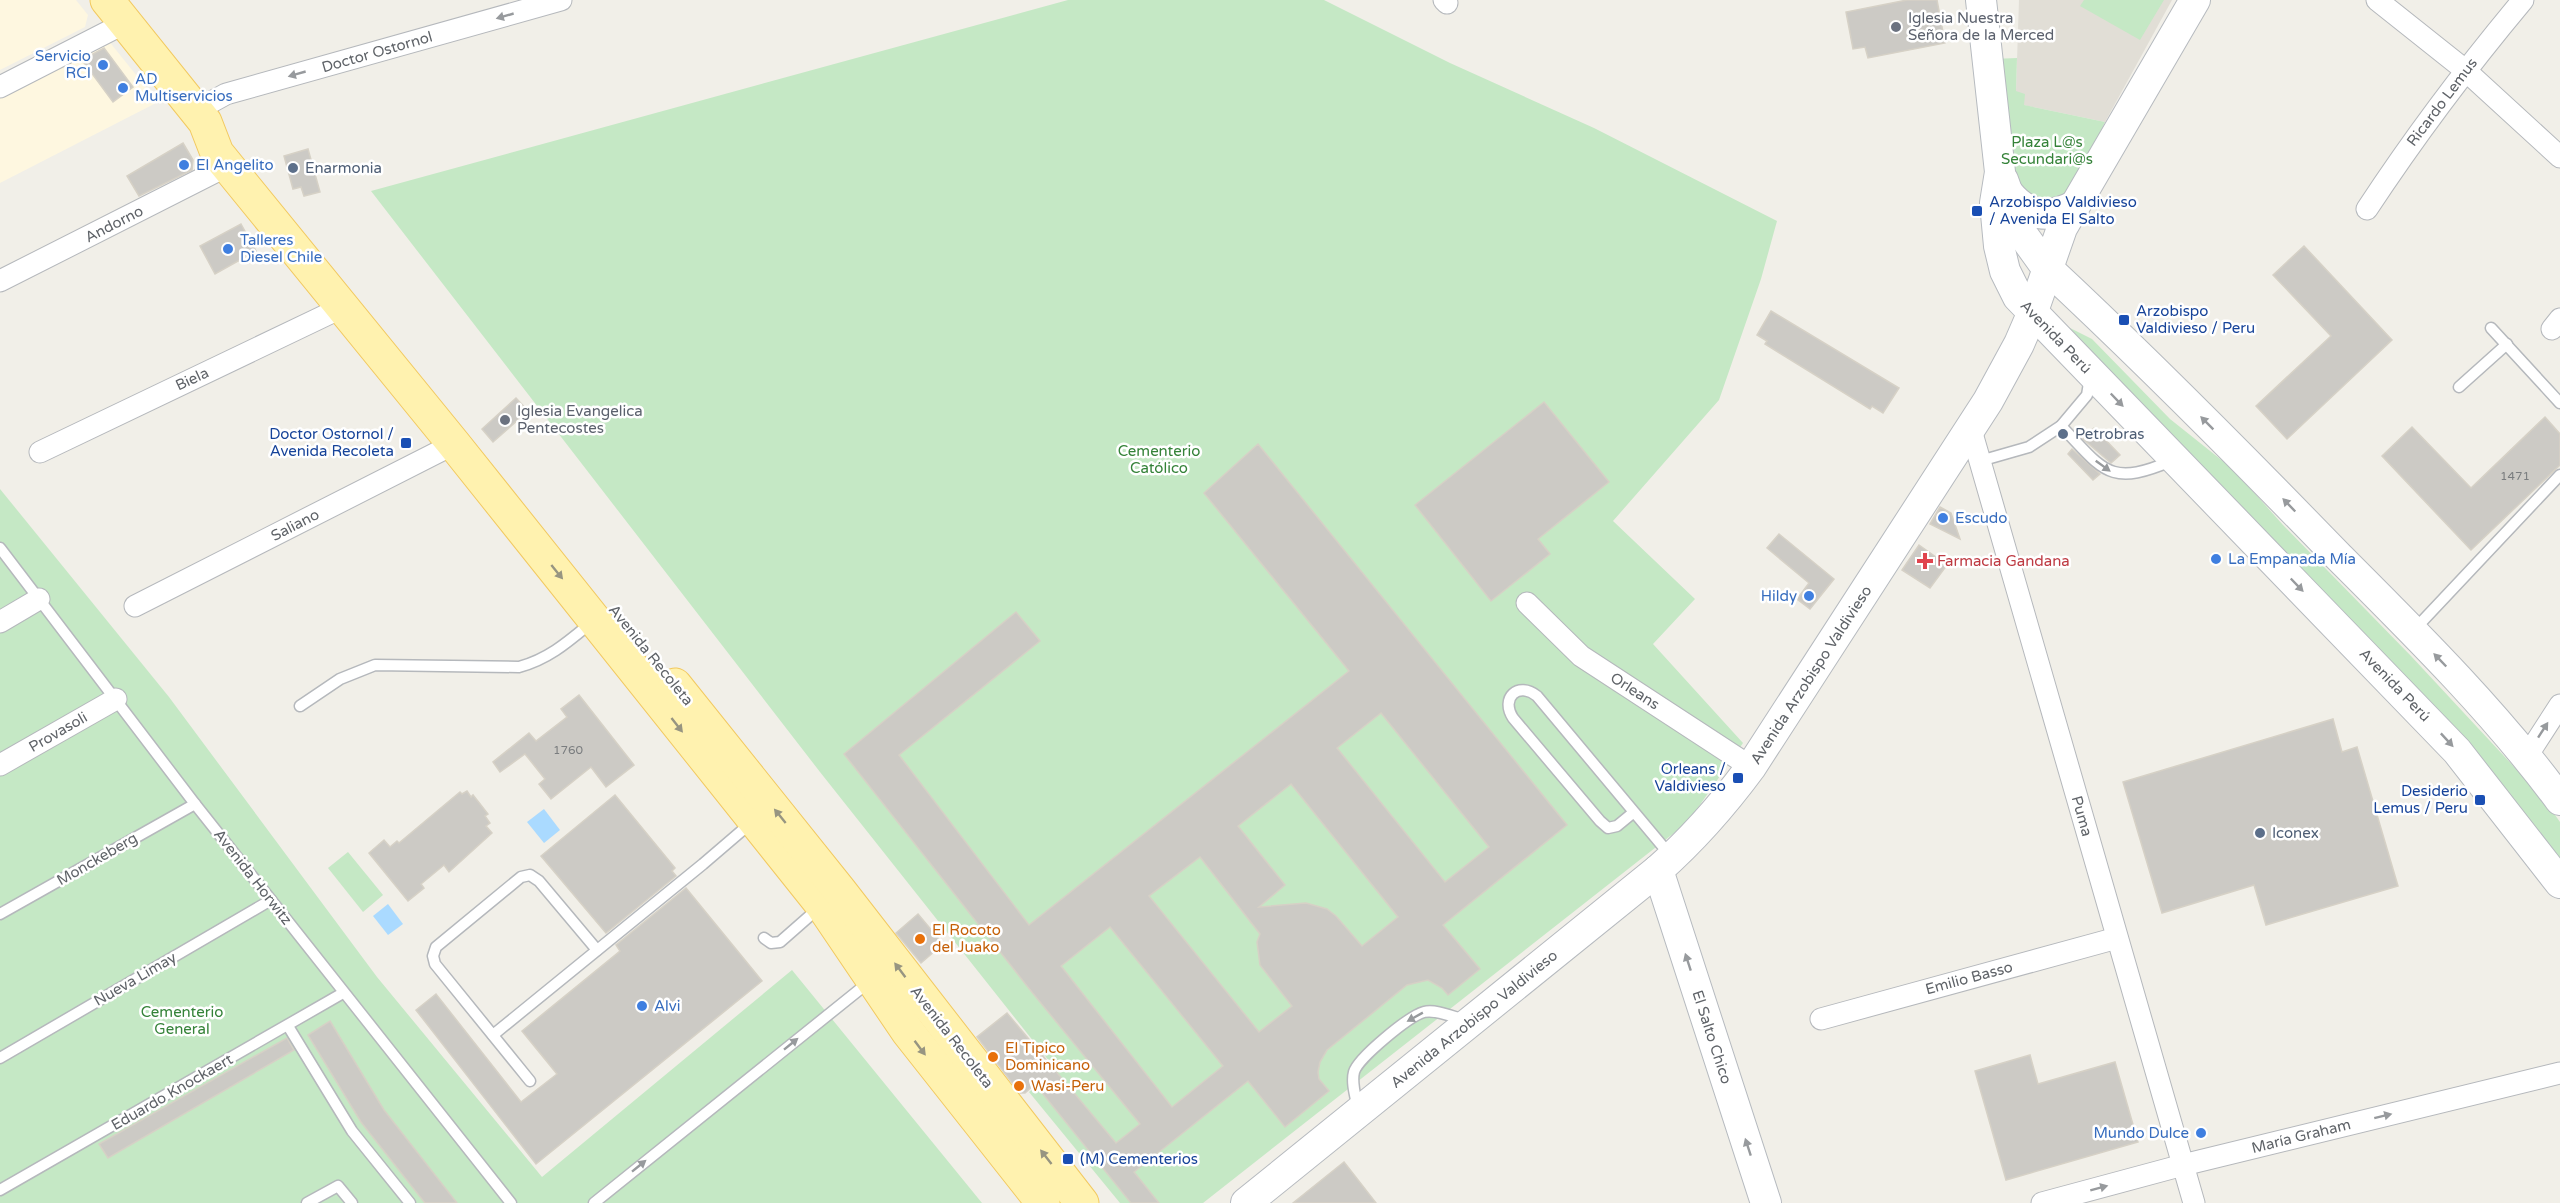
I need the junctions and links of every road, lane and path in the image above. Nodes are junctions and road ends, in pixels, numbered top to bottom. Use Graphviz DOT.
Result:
graph roads {
  1 [pos="561,0"];
  2 [pos="1981,0"];
  3 [pos="2195,0"];
  4 [pos="2377,0"];
  5 [pos="2523,0"];
  6 [pos="116,11"];
  7 [pos="2465,70"];
  8 [pos="0,87"];
  9 [pos="200,117"];
  10 [pos="2560,157"];
  11 [pos="227,166"];
  12 [pos="2004,183"];
  13 [pos="2074,206"];
  14 [pos="2367,209"];
  15 [pos="2046,267"];
  16 [pos="0,281"];
  17 [pos="343,307"];
  18 [pos="2032,314"];
  19 [pos="2491,328"];
  20 [pos="2114,331"];
  21 [pos="2507,344"];
  22 [pos="2091,374"];
  23 [pos="2459,387"];
  24 [pos="2560,403"];
  25 [pos="2061,426"];
  26 [pos="1971,430"];
  27 [pos="454,444"];
  28 [pos="40,452"];
  29 [pos="2174,459"];
  30 [pos="1980,461"];
  31 [pos="2560,475"];
  32 [pos="0,548"];
  33 [pos="39,599"];
  34 [pos="1527,603"];
  35 [pos="135,606"];
  36 [pos="595,620"];
  37 [pos="0,622"];
  38 [pos="2413,632"];
  39 [pos="116,699"];
  40 [pos="2560,705"];
  41 [pos="300,706"];
  42 [pos="2527,756"];
  43 [pos="0,765"];
  44 [pos="1751,767"];
  45 [pos="2560,800"];
  46 [pos="195,804"];
  47 [pos="1634,812"];
  48 [pos="753,821"];
  49 [pos="1665,864"];
  50 [pos="2560,883"];
  51 [pos="271,900"];
  52 [pos="822,905"];
  53 [pos="0,914"];
  54 [pos="764,938"];
  55 [pos="2117,938"];
  56 [pos="597,950"];
  57 [pos="872,979"];
  58 [pos="343,993"];
  59 [pos="1821,1019"];
  60 [pos="1471,1022"];
  61 [pos="288,1026"];
  62 [pos="493,1035"];
  63 [pos="0,1058"];
  64 [pos="2560,1073"];
  65 [pos="530,1081"];
  66 [pos="1359,1112"];
  67 [pos="2183,1165"];
  68 [pos="0,1190"];
  69 [pos="308,1203"];
  70 [pos="352,1203"];
  71 [pos="410,1203"];
  72 [pos="511,1203"];
  73 [pos="594,1203"];
  74 [pos="1043,1203"];
  75 [pos="1082,1203"];
  76 [pos="1246,1203"];
  77 [pos="1766,1203"];
  78 [pos="2042,1203"];
  79 [pos="2194,1203"];
  1 -- 9 [label="street, Doctor Ostornol, one-way"];
  2 -- 12 [label="main road"];
  3 -- 13 [label="main road, Avenida Arzobispo Valdivieso"];
  4 -- 7 [label="street"];
  5 -- 7 [label="street, Ricardo Lemus"];
  6 -- 8 [label="street"];
  6 -- 9 [label="main road, Avenida Recoleta"];
  7 -- 10 [label="street"];
  7 -- 14 [label="street, Ricardo Lemus"];
  9 -- 11 [label="main road, Avenida Recoleta"];
  75 -- 9 [label="main road, Avenida Recoleta, one-way"];
  11 -- 16 [label="street, Andorno"];
  11 -- 17 [label="main road, Avenida Recoleta"];
  12 -- 13 [label="main road"];
  12 -- 15 [label="main road"];
  12 -- 18 [label="main road, Avenida Perú"];
  13 -- 15 [label="main road, Avenida Arzobispo Valdivieso"];
  15 -- 18 [label="main road, Avenida Arzobispo Valdivieso"];
  15 -- 20 [label="main road"];
  17 -- 27 [label="main road, Avenida Recoleta"];
  17 -- 28 [label="street, Biela"];
  18 -- 20 [label="main road"];
  18 -- 22 [label="main road, Avenida Perú"];
  18 -- 26 [label="main road, Avenida Arzobispo Valdivieso"];
  19 -- 21 [label="lane"];
  38 -- 20 [label="main road, one-way"];
  21 -- 23 [label="lane"];
  21 -- 24 [label="lane"];
  22 -- 25 [label="lane"];
  22 -- 29 [label="main road, Avenida Perú, one-way"];
  25 -- 29 [label="lane, one-way"];
  25 -- 30 [label="lane"];
  26 -- 30 [label="street, Puma"];
  26 -- 44 [label="main road, Avenida Arzobispo Valdivieso"];
  27 -- 35 [label="street, Saliano"];
  27 -- 36 [label="main road, Avenida Recoleta, one-way"];
  29 -- 50 [label="main road, Avenida Perú, one-way"];
  30 -- 55 [label="street, Puma"];
  31 -- 38 [label="lane"];
  32 -- 33 [label="lane, Avenida Horwitz"];
  33 -- 37 [label="street"];
  33 -- 39 [label="lane, Avenida Horwitz"];
  34 -- 44 [label="street, Orleans"];
  36 -- 41 [label="lane"];
  36 -- 48 [label="main road, Avenida Recoleta, one-way"];
  42 -- 38 [label="main road, one-way"];
  39 -- 43 [label="street, Provasoli"];
  39 -- 46 [label="lane, Avenida Horwitz"];
  42 -- 40 [label="street, one-way"];
  42 -- 45 [label="main road"];
  44 -- 49 [label="main road, Avenida Arzobispo Valdivieso"];
  46 -- 51 [label="lane, Avenida Horwitz"];
  46 -- 53 [label="lane, Monckeberg"];
  47 -- 47 [label="lane"];
  47 -- 49 [label="lane"];
  48 -- 52 [label="main road, Avenida Recoleta"];
  48 -- 56 [label="lane"];
  49 -- 60 [label="main road, Avenida Arzobispo Valdivieso"];
  77 -- 49 [label="main road, El Salto Chico, one-way"];
  51 -- 58 [label="lane, Avenida Horwitz"];
  51 -- 63 [label="lane, Nueva Limay"];
  52 -- 54 [label="lane"];
  52 -- 57 [label="main road, Avenida Recoleta"];
  55 -- 59 [label="street, Emilio Basso"];
  55 -- 67 [label="street, Puma"];
  56 -- 62 [label="lane"];
  56 -- 62 [label="lane"];
  73 -- 57 [label="lane, one-way"];
  57 -- 74 [label="main road, Avenida Recoleta, one-way"];
  58 -- 61 [label="lane, Eduardo Knockaert"];
  58 -- 72 [label="lane, Avenida Horwitz"];
  60 -- 66 [label="main road, Avenida Arzobispo Valdivieso"];
  60 -- 66 [label="lane, one-way"];
  61 -- 68 [label="lane, Eduardo Knockaert"];
  61 -- 71 [label="lane"];
  62 -- 65 [label="lane"];
  67 -- 64 [label="street, María Graham, one-way"];
  66 -- 76 [label="main road, Avenida Arzobispo Valdivieso"];
  78 -- 67 [label="street, María Graham, one-way"];
  67 -- 79 [label="street, Puma"];
  69 -- 70 [label="lane"];
}
